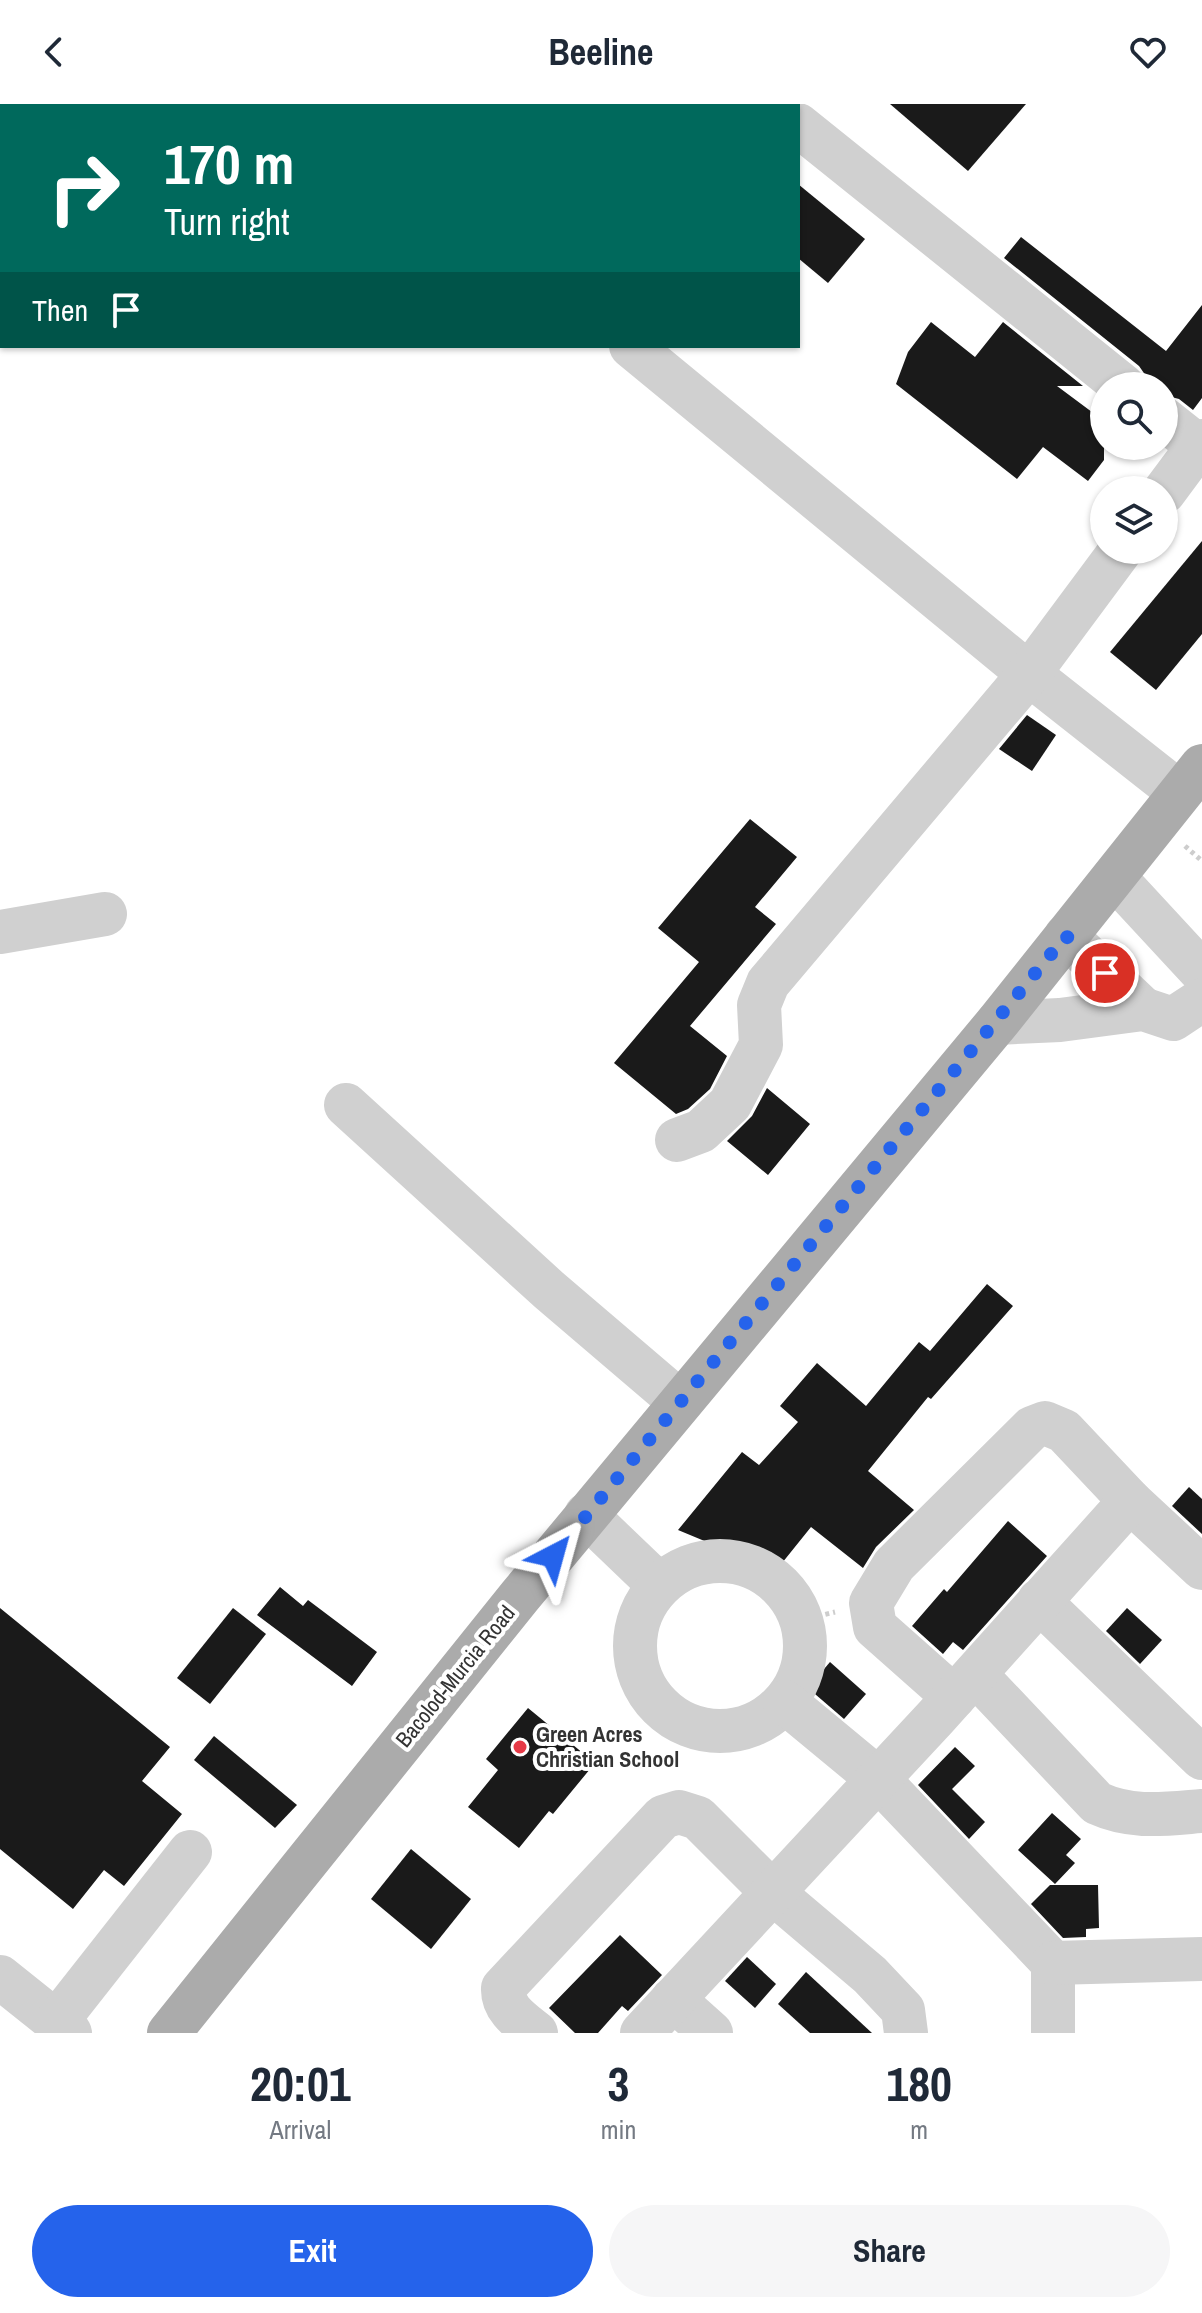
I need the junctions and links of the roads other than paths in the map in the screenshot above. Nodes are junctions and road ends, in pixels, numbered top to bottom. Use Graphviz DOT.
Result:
graph roads {
  1 [pos="800,127"];
  2 [pos="633,348"];
  3 [pos="1106,372"];
  4 [pos="1178,428"];
  5 [pos="1200,443"];
  6 [pos="1176,476"];
  7 [pos="1111,564"];
  8 [pos="1029,674"];
  9 [pos="1191,780"];
  10 [pos="1114,877"];
  11 [pos="105,914"];
  12 [pos="0,932"];
  13 [pos="1066,936"];
  14 [pos="1202,972"];
  15 [pos="1202,1000"];
  16 [pos="1143,1009"];
  17 [pos="997,1023"];
  18 [pos="346,1105"];
  19 [pos="677,1140"];
  20 [pos="679,1401"];
  21 [pos="1130,1501"];
  22 [pos="586,1515"];
  23 [pos="1202,1568"];
  24 [pos="659,1585"];
  25 [pos="1039,1601"];
  26 [pos="964,1685"];
  27 [pos="785,1702"];
  28 [pos="1202,1758"];
  29 [pos="878,1779"];
  30 [pos="1202,1811"];
  31 [pos="190,1852"];
  32 [pos="772,1892"];
  33 [pos="1202,1959"];
  34 [pos="1053,1963"];
  35 [pos="0,1977"];
  36 [pos="673,1999"];
  37 [pos="64,2027"];
  38 [pos="169,2033"];
  39 [pos="536,2033"];
  40 [pos="642,2033"];
  41 [pos="711,2033"];
  42 [pos="906,2033"];
  43 [pos="1053,2033"];
  1 -- 3 [label="street"];
  2 -- 8 [label="street"];
  4 -- 5 [label="street"];
  5 -- 6 [label="street"];
  7 -- 8 [label="street"];
  8 -- 9 [label="street"];
  8 -- 19 [label="street"];
  9 -- 10 [label="main road, Bacolod-Murcia Road"];
  10 -- 13 [label="main road, Bacolod-Murcia Road"];
  10 -- 14 [label="street"];
  11 -- 12 [label="street"];
  13 -- 16 [label="street"];
  13 -- 17 [label="main road, Bacolod-Murcia Road"];
  15 -- 16 [label="street"];
  16 -- 17 [label="street"];
  17 -- 20 [label="main road, Bacolod-Murcia Road"];
  18 -- 20 [label="street"];
  20 -- 22 [label="main road, Bacolod-Murcia Road"];
  21 -- 23 [label="street"];
  21 -- 25 [label="street"];
  21 -- 26 [label="street"];
  22 -- 24 [label="street"];
  22 -- 38 [label="main road, Bacolod-Murcia Road"];
  24 -- 27 [label="street"];
  24 -- 27 [label="street"];
  25 -- 26 [label="street"];
  25 -- 28 [label="street"];
  26 -- 29 [label="street"];
  26 -- 30 [label="street"];
  27 -- 29 [label="street"];
  29 -- 32 [label="street"];
  29 -- 34 [label="street"];
  31 -- 37 [label="street"];
  32 -- 36 [label="street"];
  32 -- 39 [label="street"];
  32 -- 42 [label="street"];
  33 -- 34 [label="street"];
  34 -- 43 [label="street"];
  35 -- 37 [label="street"];
  36 -- 40 [label="street"];
  36 -- 41 [label="street"];
}
